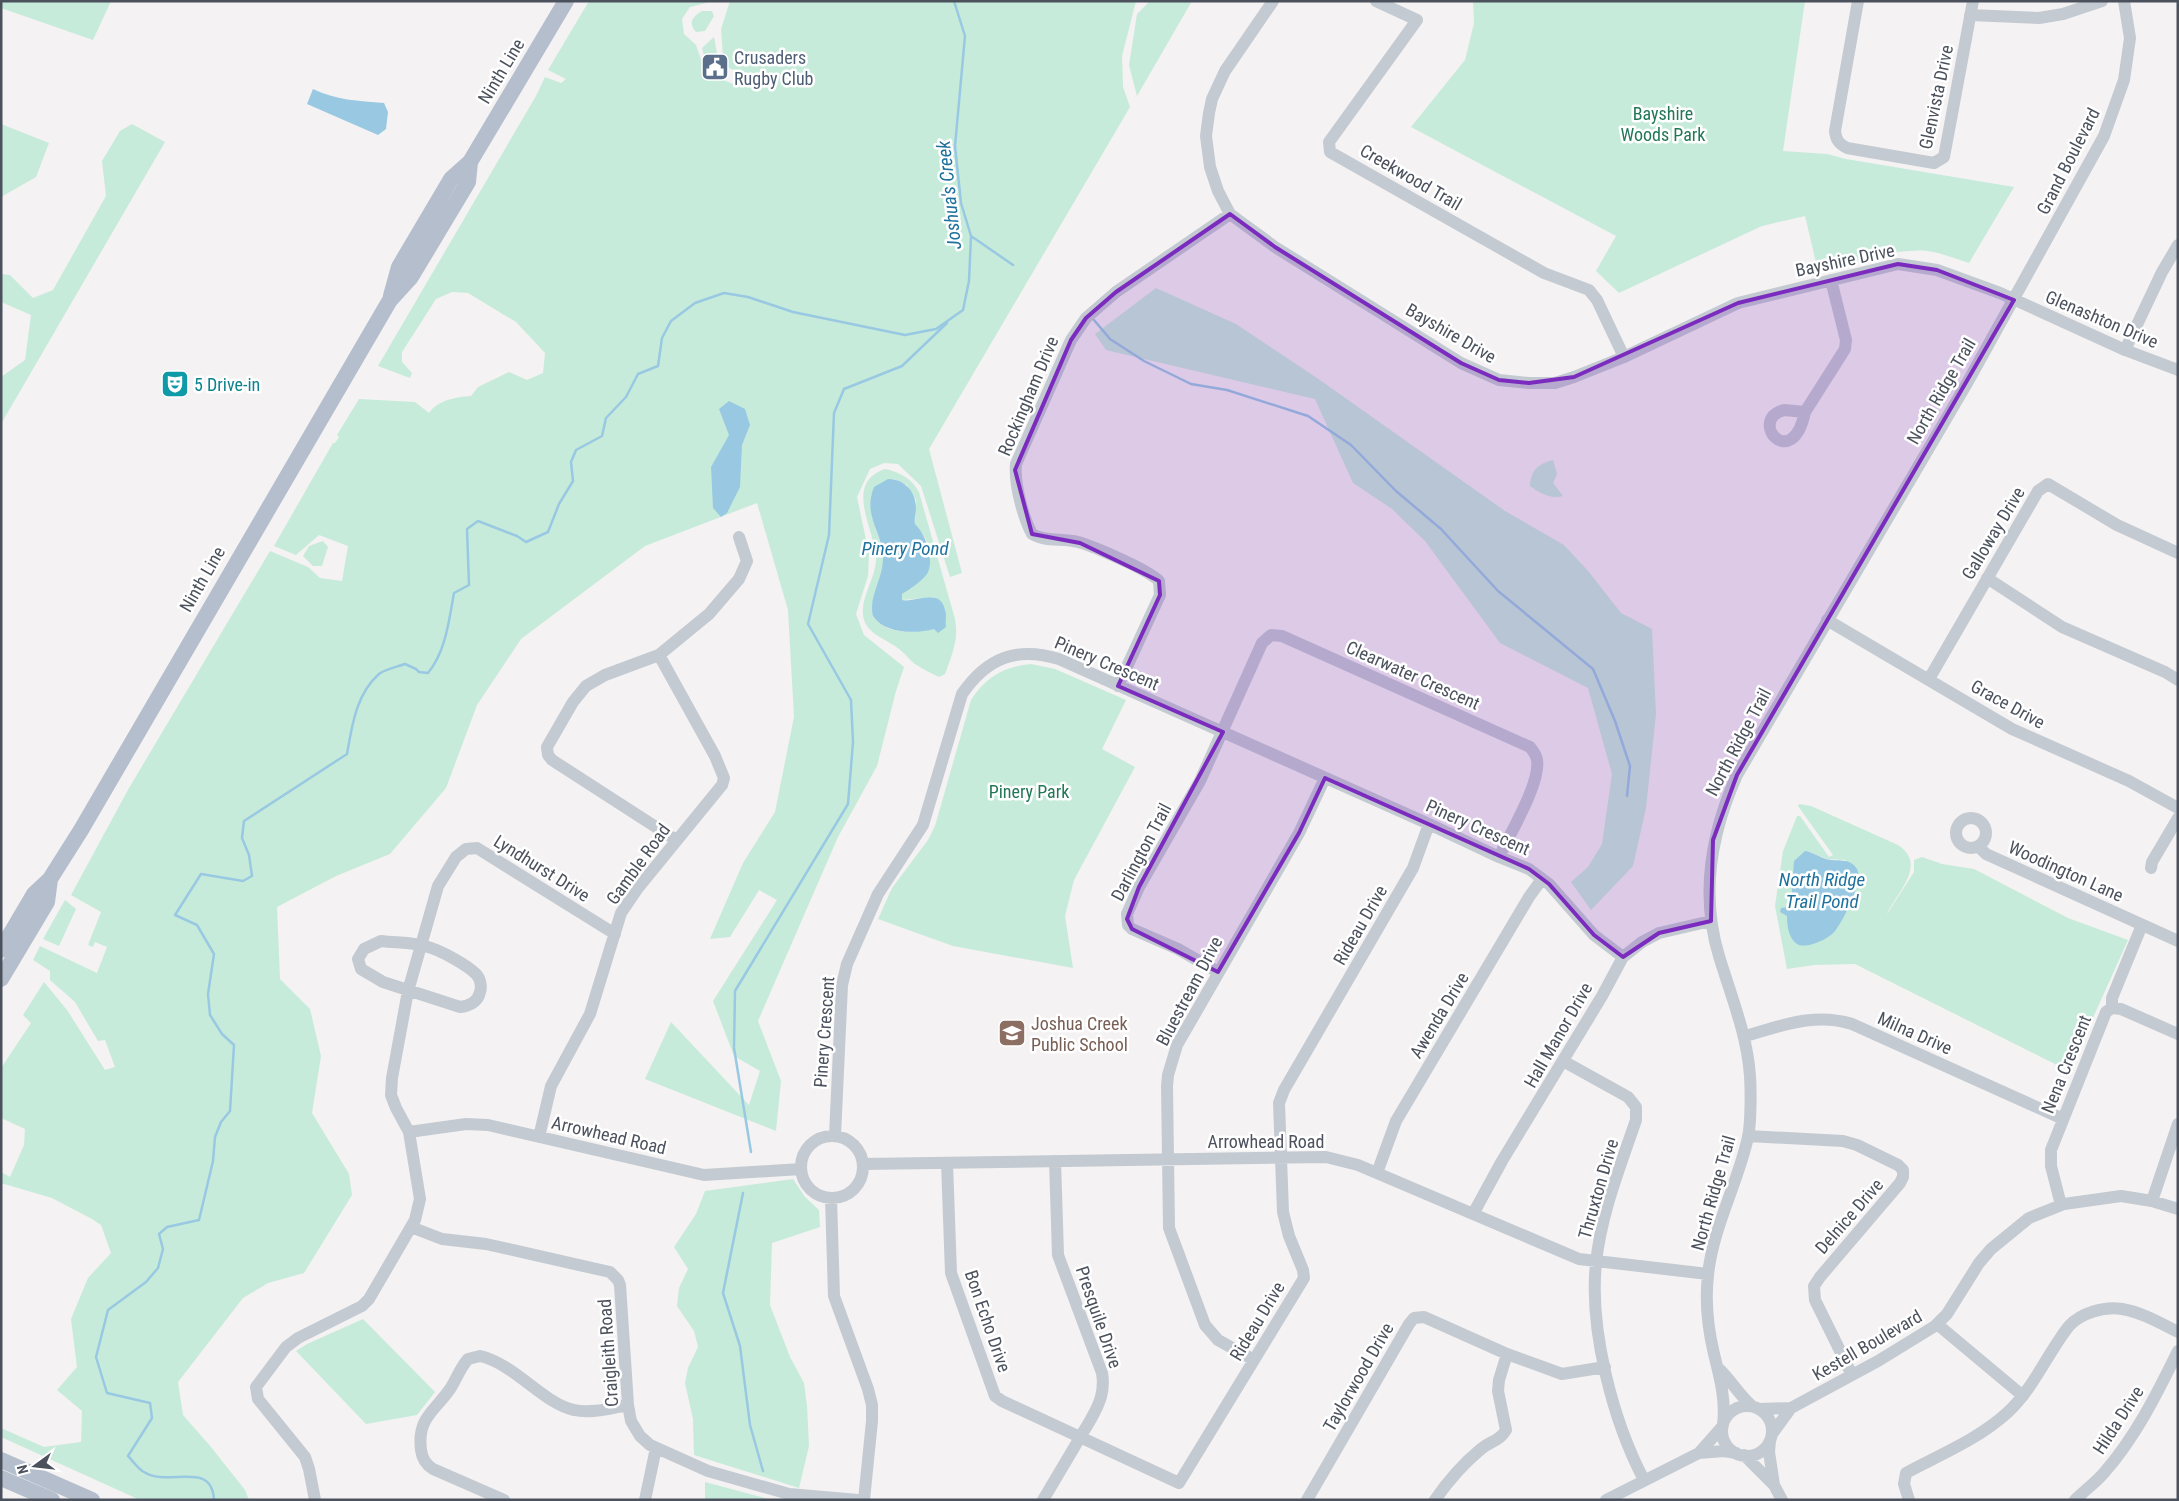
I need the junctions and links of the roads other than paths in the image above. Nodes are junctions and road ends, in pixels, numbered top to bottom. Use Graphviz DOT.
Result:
graph roads {
  1 [pos="566,1"];
  2 [pos="1273,1"];
  3 [pos="1376,1"];
  4 [pos="1858,1"];
  5 [pos="1973,1"];
  6 [pos="2102,1"];
  7 [pos="2124,1"];
  8 [pos="1970,15"];
  9 [pos="1230,214"];
  10 [pos="2178,245"];
  11 [pos="1831,280"];
  12 [pos="2014,300"];
  13 [pos="2125,350"];
  14 [pos="1624,357"];
  15 [pos="2178,370"];
  16 [pos="1805,412"];
  17 [pos="738,537"];
  18 [pos="2178,553"];
  19 [pos="1987,578"];
  20 [pos="1827,620"];
  21 [pos="659,655"];
  22 [pos="1929,679"];
  23 [pos="2178,680"];
  24 [pos="1118,686"];
  25 [pos="1223,732"];
  26 [pos="1325,778"];
  27 [pos="2178,808"];
  28 [pos="2178,818"];
  29 [pos="1429,824"];
  30 [pos="676,840"];
  31 [pos="1978,846"];
  32 [pos="1500,857"];
  33 [pos="2151,868"];
  34 [pos="50,879"];
  35 [pos="1542,879"];
  36 [pos="1711,921"];
  37 [pos="2142,925"];
  38 [pos="615,934"];
  39 [pos="2178,941"];
  40 [pos="420,946"];
  41 [pos="1,950"];
  42 [pos="1623,957"];
  43 [pos="1218,972"];
  44 [pos="1,979"];
  45 [pos="408,991"];
  46 [pos="2112,1008"];
  47 [pos="2178,1034"];
  48 [pos="1745,1036"];
  49 [pos="1564,1061"];
  50 [pos="2063,1119"];
  51 [pos="2178,1124"];
  52 [pos="409,1132"];
  53 [pos="835,1136"];
  54 [pos="1748,1136"];
  55 [pos="540,1137"];
  56 [pos="1279,1157"];
  57 [pos="1167,1159"];
  58 [pos="1055,1161"];
  59 [pos="947,1163"];
  60 [pos="862,1164"];
  61 [pos="801,1169"];
  62 [pos="1377,1173"];
  63 [pos="831,1198"];
  64 [pos="2152,1201"];
  65 [pos="2061,1205"];
  66 [pos="2178,1210"];
  67 [pos="1473,1214"];
  68 [pos="411,1228"];
  69 [pos="1596,1262"];
  70 [pos="1708,1274"];
  71 [pos="1937,1324"];
  72 [pos="2178,1332"];
  73 [pos="2178,1351"];
  74 [pos="1507,1354"];
  75 [pos="1254,1360"];
  76 [pos="1605,1367"];
  77 [pos="1719,1369"];
  78 [pos="1852,1375"];
  79 [pos="2023,1396"];
  80 [pos="628,1405"];
  81 [pos="1755,1407"];
  82 [pos="1791,1408"];
  83 [pos="1722,1426"];
  84 [pos="1081,1436"];
  85 [pos="1771,1437"];
  86 [pos="656,1448"];
  87 [pos="1699,1453"];
  88 [pos="1740,1454"];
  89 [pos="1,1460"];
  90 [pos="1,1478"];
  91 [pos="1644,1480"];
  92 [pos="1774,1485"];
  93 [pos="52,1500"];
  94 [pos="92,1500"];
  95 [pos="315,1500"];
  96 [pos="504,1500"];
  97 [pos="645,1500"];
  98 [pos="858,1500"];
  99 [pos="864,1500"];
  100 [pos="1043,1500"];
  101 [pos="1307,1500"];
  102 [pos="1435,1500"];
  103 [pos="1606,1500"];
  104 [pos="1782,1500"];
  105 [pos="1909,1500"];
  106 [pos="2075,1500"];
  1 -- 34 [label="main road, Ninth Line"];
  2 -- 9 [label="street, Bayshire Drive"];
  3 -- 14 [label="street, Creekwood Trail"];
  4 -- 8 [label="street, Glenvista Drive"];
  5 -- 8 [label="street, Glenvista Drive"];
  6 -- 8 [label="street"];
  7 -- 12 [label="street, Grand Boulevard"];
  9 -- 14 [label="street, Bayshire Drive"];
  9 -- 24 [label="street, Rockingham Drive"];
  10 -- 13 [label="street"];
  11 -- 12 [label="street, Bayshire Drive"];
  11 -- 14 [label="street, Bayshire Drive"];
  11 -- 16 [label="street"];
  12 -- 13 [label="street, Glenashton Drive"];
  12 -- 20 [label="street, North Ridge Trail"];
  13 -- 15 [label="street, Glenashton Drive"];
  17 -- 21 [label="street"];
  18 -- 19 [label="street, Galloway Drive"];
  19 -- 22 [label="street, Galloway Drive"];
  19 -- 23 [label="street"];
  20 -- 22 [label="street, Grace Drive"];
  20 -- 36 [label="street, North Ridge Trail"];
  21 -- 30 [label="street, Gamble Road"];
  21 -- 30 [label="street"];
  22 -- 27 [label="street, Grace Drive"];
  24 -- 25 [label="street, Pinery Crescent"];
  24 -- 53 [label="street, Pinery Crescent"];
  25 -- 26 [label="street, Pinery Crescent"];
  25 -- 32 [label="street, Clearwater Crescent"];
  25 -- 43 [label="street, Darlington Trail"];
  26 -- 29 [label="street, Pinery Crescent"];
  26 -- 43 [label="street, Bluestream Drive"];
  28 -- 33 [label="street"];
  29 -- 32 [label="street, Pinery Crescent"];
  29 -- 56 [label="street, Rideau Drive"];
  30 -- 38 [label="street, Gamble Road"];
  31 -- 37 [label="street, Woodington Lane"];
  32 -- 35 [label="street, Pinery Crescent"];
  34 -- 41 [label="main road, Ninth Line"];
  34 -- 44 [label="main road, Ninth Line"];
  35 -- 42 [label="street, Pinery Crescent"];
  35 -- 62 [label="street, Awenda Drive"];
  36 -- 42 [label="street, Hall Manor Drive"];
  36 -- 48 [label="street, North Ridge Trail"];
  37 -- 39 [label="street, Woodington Lane"];
  37 -- 46 [label="street"];
  38 -- 40 [label="street, Lyndhurst Drive"];
  38 -- 55 [label="street, Gamble Road"];
  40 -- 45 [label="street, Lyndhurst Drive"];
  40 -- 45 [label="street"];
  40 -- 45 [label="street"];
  42 -- 49 [label="street, Hall Manor Drive"];
  43 -- 57 [label="street, Bluestream Drive"];
  45 -- 52 [label="street, Lyndhurst Drive"];
  46 -- 47 [label="street, Nena Crescent"];
  46 -- 50 [label="street, Nena Crescent"];
  48 -- 50 [label="street, Milna Drive"];
  48 -- 54 [label="street, North Ridge Trail"];
  49 -- 67 [label="street, Hall Manor Drive"];
  49 -- 69 [label="street, Thruxton Drive"];
  50 -- 65 [label="street, Nena Crescent"];
  51 -- 64 [label="street"];
  52 -- 55 [label="street, Arrowhead Road"];
  52 -- 68 [label="street, Lyndhurst Drive"];
  53 -- 60 [label="street"];
  53 -- 61 [label="street"];
  54 -- 70 [label="street, North Ridge Trail"];
  54 -- 78 [label="street, Delnice Drive"];
  55 -- 61 [label="street, Arrowhead Road"];
  56 -- 57 [label="street, Arrowhead Road"];
  56 -- 62 [label="street, Arrowhead Road"];
  56 -- 75 [label="street, Rideau Drive"];
  57 -- 58 [label="street, Arrowhead Road"];
  57 -- 75 [label="street, Bluestream Drive"];
  58 -- 59 [label="street, Arrowhead Road"];
  58 -- 84 [label="street, Presquile Drive"];
  59 -- 60 [label="street, Arrowhead Road"];
  59 -- 84 [label="street, Bon Echo Drive"];
  60 -- 63 [label="street"];
  61 -- 63 [label="street"];
  62 -- 67 [label="street, Arrowhead Road"];
  63 -- 99 [label="street"];
  64 -- 65 [label="street, Kestell Boulevard"];
  64 -- 66 [label="street, Kestell Boulevard"];
  65 -- 71 [label="street, Kestell Boulevard"];
  67 -- 69 [label="street, Arrowhead Road"];
  68 -- 80 [label="street, Craigleith Road"];
  68 -- 95 [label="street, Lyndhurst Drive"];
  69 -- 70 [label="street, Arrowhead Road"];
  69 -- 76 [label="street, Thruxton Drive"];
  70 -- 77 [label="street, North Ridge Trail"];
  71 -- 78 [label="street, Kestell Boulevard"];
  71 -- 79 [label="street"];
  72 -- 79 [label="street"];
  73 -- 106 [label="street, Hilda Drive"];
  74 -- 76 [label="street, Taylorwood Drive"];
  74 -- 101 [label="street, Taylorwood Drive"];
  74 -- 102 [label="street"];
  75 -- 84 [label="street, Rideau Drive"];
  76 -- 91 [label="street, Thruxton Drive"];
  77 -- 81 [label="street, North Ridge Trail"];
  77 -- 83 [label="street, North Ridge Trail"];
  78 -- 82 [label="street, Kestell Boulevard"];
  79 -- 105 [label="street"];
  80 -- 86 [label="street, Craigleith Road"];
  80 -- 96 [label="street"];
  81 -- 82 [label="street, Kestell Boulevard"];
  81 -- 83 [label="street"];
  81 -- 85 [label="street"];
  82 -- 85 [label="street, Kestell Boulevard"];
  83 -- 87 [label="street"];
  83 -- 88 [label="street"];
  84 -- 100 [label="street, Presquile Drive"];
  85 -- 88 [label="street"];
  85 -- 92 [label="street"];
  86 -- 97 [label="street"];
  86 -- 98 [label="street, Craigleith Road"];
  87 -- 88 [label="street"];
  87 -- 91 [label="street"];
  88 -- 92 [label="street"];
  89 -- 94 [label="main road"];
  90 -- 93 [label="main road"];
  91 -- 103 [label="street"];
  92 -- 104 [label="street"];
}
